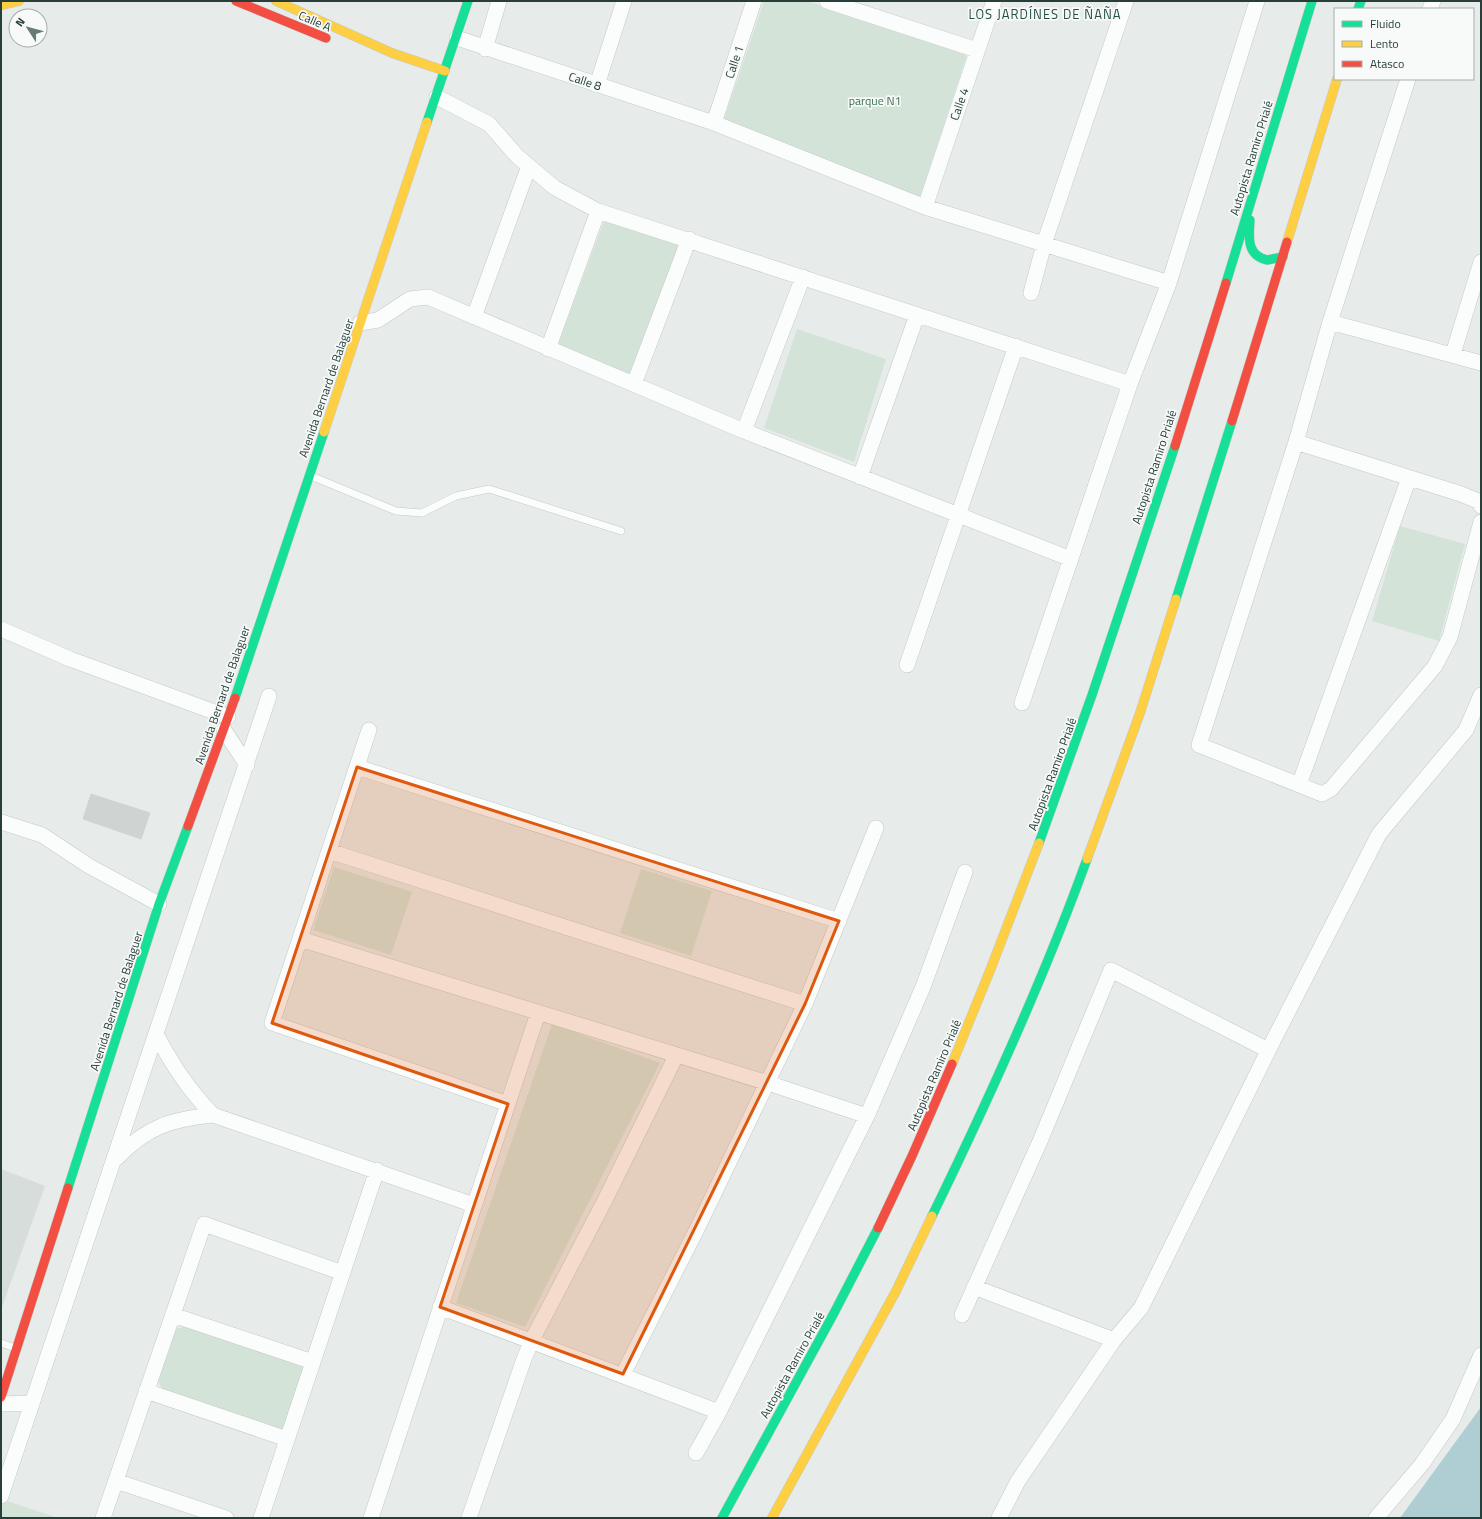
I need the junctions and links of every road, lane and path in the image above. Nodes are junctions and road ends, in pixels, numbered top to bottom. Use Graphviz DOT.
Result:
graph roads {
  1 [pos="19,1"];
  2 [pos="236,1"];
  3 [pos="276,1"];
  4 [pos="468,1"];
  5 [pos="499,1"];
  6 [pos="624,1"];
  7 [pos="754,1"];
  8 [pos="827,1"];
  9 [pos="994,1"];
  10 [pos="1126,1"];
  11 [pos="1258,1"];
  12 [pos="1312,1"];
  13 [pos="1,5"];
  14 [pos="457,38"];
  15 [pos="366,41"];
  16 [pos="485,49"];
  17 [pos="977,50"];
  18 [pos="445,71"];
  19 [pos="1337,80"];
  20 [pos="1408,80"];
  21 [pos="597,84"];
  22 [pos="437,97"];
  23 [pos="714,123"];
  24 [pos="529,166"];
  25 [pos="1252,196"];
  26 [pos="925,207"];
  27 [pos="598,211"];
  28 [pos="689,239"];
  29 [pos="1044,244"];
  30 [pos="1283,256"];
  31 [pos="1481,262"];
  32 [pos="803,278"];
  33 [pos="1169,283"];
  34 [pos="1031,293"];
  35 [pos="917,316"];
  36 [pos="474,317"];
  37 [pos="1330,322"];
  38 [pos="360,323"];
  39 [pos="1016,346"];
  40 [pos="548,349"];
  41 [pos="1453,354"];
  42 [pos="1481,363"];
  43 [pos="634,384"];
  44 [pos="1130,384"];
  45 [pos="744,431"];
  46 [pos="1296,442"];
  47 [pos="309,476"];
  48 [pos="860,477"];
  49 [pos="1410,478"];
  50 [pos="1481,506"];
  51 [pos="959,516"];
  52 [pos="1481,522"];
  53 [pos="621,532"];
  54 [pos="1070,559"];
  55 [pos="1,629"];
  56 [pos="906,665"];
  57 [pos="1481,695"];
  58 [pos="269,696"];
  59 [pos="1022,702"];
  60 [pos="226,723"];
  61 [pos="369,730"];
  62 [pos="246,765"];
  63 [pos="357,767"];
  64 [pos="1300,785"];
  65 [pos="1,822"];
  66 [pos="876,828"];
  67 [pos="329,851"];
  68 [pos="965,872"];
  69 [pos="159,904"];
  70 [pos="839,921"];
  71 [pos="300,938"];
  72 [pos="805,1004"];
  73 [pos="538,1013"];
  74 [pos="156,1034"];
  75 [pos="1268,1050"];
  76 [pos="676,1056"];
  77 [pos="768,1083"];
  78 [pos="508,1104"];
  79 [pos="213,1115"];
  80 [pos="867,1116"];
  81 [pos="113,1162"];
  82 [pos="377,1170"];
  83 [pos="474,1205"];
  84 [pos="343,1273"];
  85 [pos="974,1287"];
  86 [pos="440,1307"];
  87 [pos="173,1315"];
  88 [pos="962,1315"];
  89 [pos="532,1340"];
  90 [pos="1114,1340"];
  91 [pos="1,1343"];
  92 [pos="17,1348"];
  93 [pos="1481,1355"];
  94 [pos="313,1362"];
  95 [pos="623,1374"];
  96 [pos="146,1392"];
  97 [pos="1,1397"];
  98 [pos="32,1403"];
  99 [pos="1,1404"];
  100 [pos="719,1412"];
  101 [pos="287,1439"];
  102 [pos="696,1454"];
  103 [pos="116,1480"];
  104 [pos="1,1496"];
  105 [pos="103,1518"];
  106 [pos="226,1518"];
  107 [pos="261,1518"];
  108 [pos="371,1518"];
  109 [pos="469,1518"];
  110 [pos="722,1518"];
  111 [pos="772,1518"];
  112 [pos="1000,1518"];
  113 [pos="1376,1518"];
  1 -- 13 [label="main road"];
  2 -- 15 [label="main road, Calle A"];
  3 -- 15 [label="main road, Calle A"];
  4 -- 14 [label="main road, Avenida Bernard de Balaguer"];
  5 -- 16 [label="street"];
  6 -- 21 [label="street"];
  7 -- 23 [label="street, Calle 1"];
  8 -- 17 [label="street"];
  9 -- 17 [label="street, Calle 4"];
  10 -- 29 [label="street"];
  11 -- 33 [label="street"];
  12 -- 25 [label="main road, Autopista Ramiro Prialé"];
  14 -- 16 [label="street, Calle 8"];
  14 -- 18 [label="main road, Avenida Bernard de Balaguer"];
  15 -- 18 [label="main road, Calle A"];
  16 -- 21 [label="street, Calle 8"];
  17 -- 26 [label="street, Calle 4"];
  18 -- 22 [label="main road, Avenida Bernard de Balaguer"];
  19 -- 30 [label="main road"];
  20 -- 37 [label="street"];
  21 -- 23 [label="street, Calle 8"];
  22 -- 24 [label="street"];
  22 -- 38 [label="main road, Avenida Bernard de Balaguer"];
  23 -- 26 [label="street, Calle 8"];
  24 -- 27 [label="street"];
  24 -- 36 [label="street"];
  25 -- 30 [label="main road"];
  25 -- 110 [label="main road, Autopista Ramiro Prialé"];
  26 -- 29 [label="street, Calle 8"];
  27 -- 28 [label="street"];
  27 -- 40 [label="street"];
  28 -- 32 [label="street"];
  28 -- 43 [label="street"];
  29 -- 33 [label="street, Calle 8"];
  29 -- 34 [label="street"];
  30 -- 111 [label="main road"];
  31 -- 41 [label="street"];
  32 -- 35 [label="street"];
  32 -- 45 [label="street"];
  33 -- 44 [label="street"];
  35 -- 39 [label="street"];
  35 -- 48 [label="street"];
  36 -- 38 [label="street"];
  36 -- 40 [label="street"];
  37 -- 41 [label="street"];
  37 -- 46 [label="street"];
  38 -- 47 [label="main road, Avenida Bernard de Balaguer"];
  39 -- 44 [label="street"];
  39 -- 51 [label="street"];
  40 -- 43 [label="street"];
  41 -- 42 [label="street"];
  43 -- 45 [label="street"];
  44 -- 54 [label="street"];
  45 -- 48 [label="street"];
  46 -- 49 [label="street"];
  46 -- 64 [label="street"];
  47 -- 53 [label="lane"];
  47 -- 60 [label="main road, Avenida Bernard de Balaguer"];
  48 -- 51 [label="street"];
  49 -- 50 [label="street"];
  49 -- 64 [label="street"];
  51 -- 54 [label="street"];
  51 -- 56 [label="street"];
  52 -- 64 [label="street"];
  54 -- 59 [label="street"];
  55 -- 60 [label="street"];
  57 -- 75 [label="street"];
  58 -- 62 [label="street"];
  60 -- 62 [label="street"];
  60 -- 69 [label="main road, Avenida Bernard de Balaguer"];
  61 -- 63 [label="street"];
  62 -- 74 [label="street"];
  63 -- 67 [label="street"];
  63 -- 70 [label="street"];
  65 -- 69 [label="street"];
  66 -- 70 [label="street"];
  67 -- 71 [label="street"];
  67 -- 72 [label="street"];
  68 -- 80 [label="street"];
  69 -- 92 [label="main road, Avenida Bernard de Balaguer"];
  70 -- 72 [label="street"];
  71 -- 73 [label="street"];
  71 -- 78 [label="street"];
  72 -- 77 [label="street"];
  73 -- 76 [label="street"];
  73 -- 78 [label="street"];
  74 -- 79 [label="street"];
  74 -- 81 [label="street"];
  75 -- 85 [label="street"];
  75 -- 90 [label="street"];
  76 -- 77 [label="street"];
  76 -- 89 [label="street"];
  77 -- 80 [label="street"];
  77 -- 95 [label="street"];
  78 -- 83 [label="street"];
  79 -- 81 [label="street"];
  79 -- 82 [label="street"];
  80 -- 100 [label="street"];
  81 -- 98 [label="street"];
  82 -- 83 [label="street"];
  82 -- 84 [label="street"];
  83 -- 86 [label="street"];
  84 -- 87 [label="street"];
  84 -- 94 [label="street"];
  85 -- 88 [label="street"];
  85 -- 90 [label="street"];
  86 -- 89 [label="street"];
  86 -- 108 [label="street"];
  87 -- 94 [label="street"];
  87 -- 96 [label="street"];
  89 -- 95 [label="street"];
  89 -- 109 [label="street"];
  90 -- 112 [label="street"];
  91 -- 92 [label="lane"];
  92 -- 97 [label="main road, Avenida Bernard de Balaguer"];
  93 -- 113 [label="street"];
  94 -- 101 [label="street"];
  95 -- 100 [label="street"];
  96 -- 101 [label="street"];
  96 -- 103 [label="street"];
  98 -- 99 [label="street"];
  98 -- 104 [label="street"];
  100 -- 102 [label="street"];
  101 -- 107 [label="street"];
  103 -- 105 [label="street"];
  103 -- 106 [label="street"];
}
